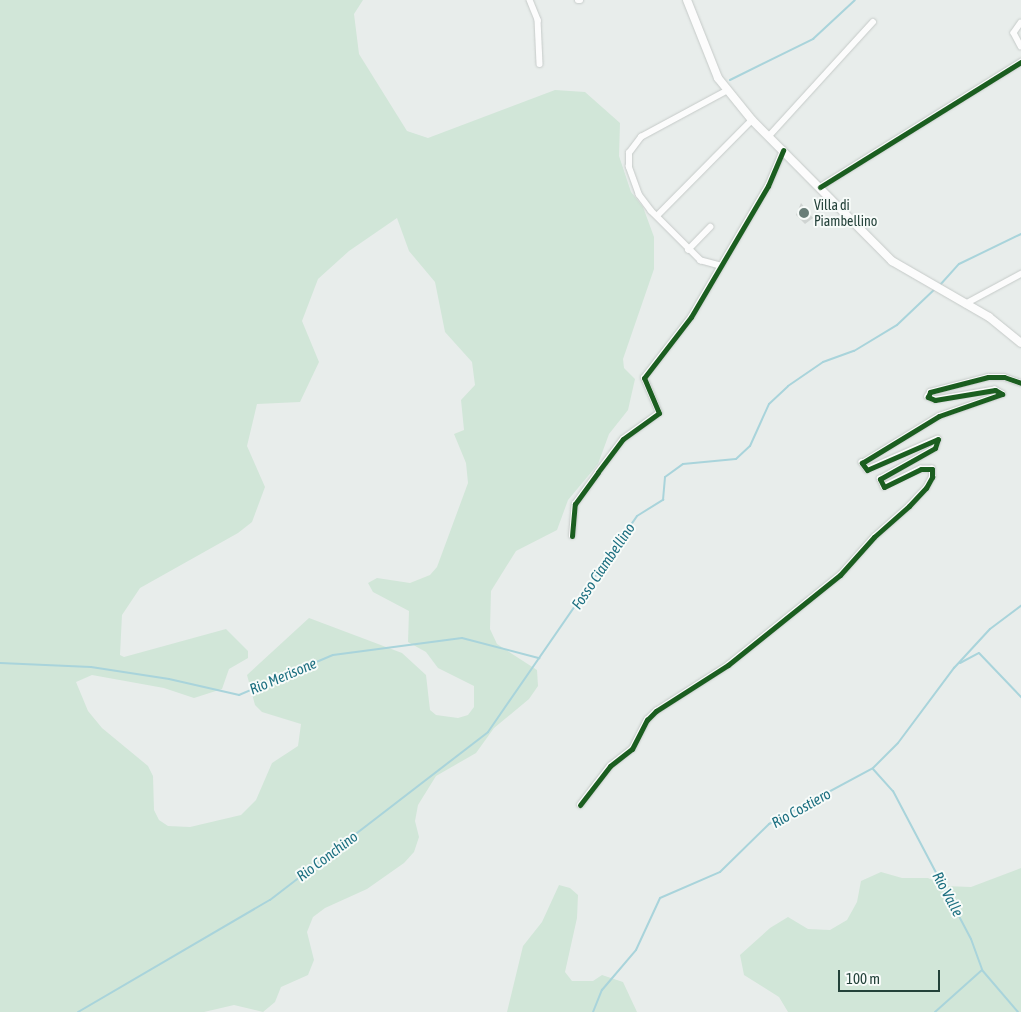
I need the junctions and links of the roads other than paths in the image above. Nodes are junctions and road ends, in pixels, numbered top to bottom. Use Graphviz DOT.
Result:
graph roads {
  1 [pos="530,0"];
  2 [pos="686,0"];
  3 [pos="873,22"];
  4 [pos="1021,23"];
  5 [pos="1021,46"];
  6 [pos="1021,62"];
  7 [pos="540,64"];
  8 [pos="726,91"];
  9 [pos="752,120"];
  10 [pos="769,136"];
  11 [pos="783,150"];
  12 [pos="820,187"];
  13 [pos="657,216"];
  14 [pos="710,227"];
  15 [pos="688,250"];
  16 [pos="720,266"];
  17 [pos="1021,274"];
  18 [pos="965,304"];
  19 [pos="1021,343"];
  20 [pos="1021,382"];
  21 [pos="572,536"];
  22 [pos="580,805"];
  1 -- 7 [label="street"];
  2 -- 8 [label="main road"];
  3 -- 10 [label="street"];
  4 -- 5 [label="street"];
  6 -- 12 [label="street"];
  8 -- 9 [label="main road"];
  8 -- 13 [label="street"];
  9 -- 10 [label="main road"];
  9 -- 13 [label="street"];
  10 -- 11 [label="main road"];
  11 -- 12 [label="main road"];
  11 -- 16 [label="street"];
  12 -- 18 [label="main road"];
  13 -- 15 [label="street"];
  14 -- 15 [label="street"];
  15 -- 16 [label="street"];
  16 -- 21 [label="street"];
  17 -- 18 [label="street"];
  18 -- 19 [label="main road"];
  20 -- 22 [label="street"];
}
